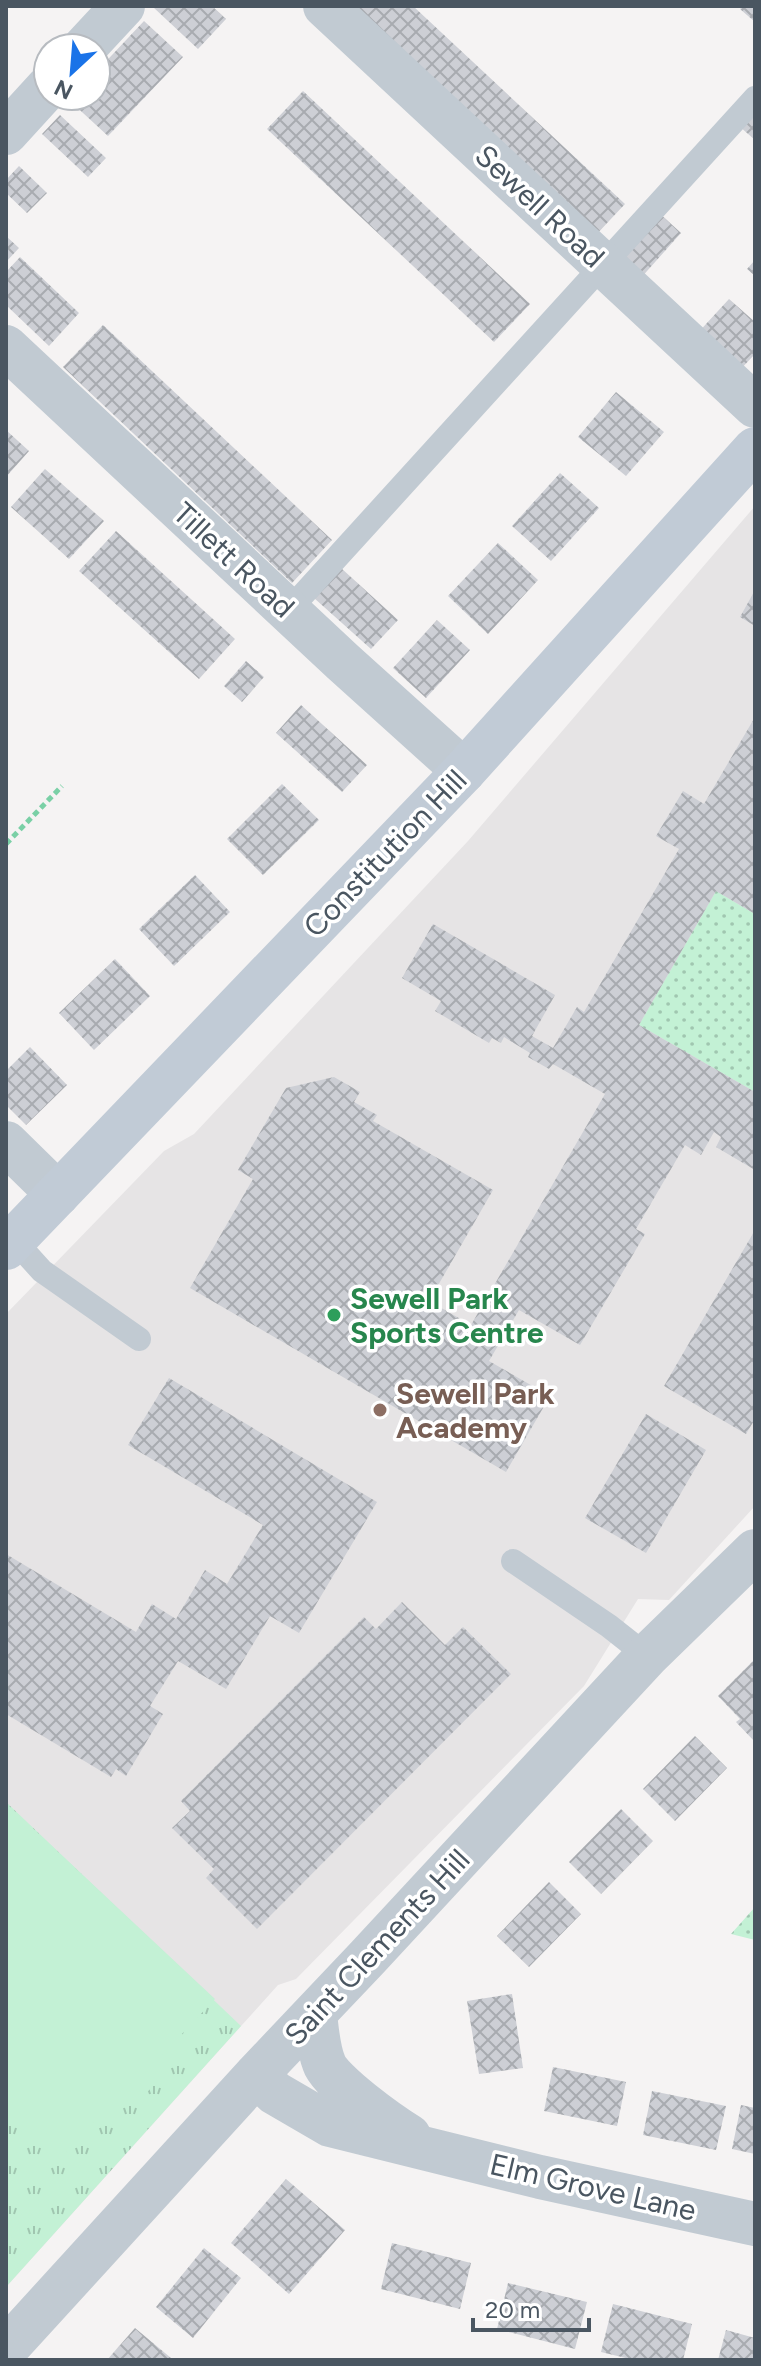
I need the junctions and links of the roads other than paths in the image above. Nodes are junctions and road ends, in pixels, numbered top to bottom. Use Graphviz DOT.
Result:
graph roads {
  1 [pos="123,6"];
  2 [pos="325,6"];
  3 [pos="99,32"];
  4 [pos="755,98"];
  5 [pos="32,105"];
  6 [pos="6,133"];
  7 [pos="602,265"];
  8 [pos="6,347"];
  9 [pos="755,406"];
  10 [pos="755,449"];
  11 [pos="289,610"];
  12 [pos="464,771"];
  13 [pos="6,1143"];
  14 [pos="58,1194"];
  15 [pos="10,1244"];
  16 [pos="139,1339"];
  17 [pos="755,1551"];
  18 [pos="513,1561"];
  19 [pos="647,1656"];
  20 [pos="315,2014"];
  21 [pos="256,2075"];
  22 [pos="432,2149"];
  23 [pos="755,2224"];
  24 [pos="6,2349"];
  1 -- 3 [label="street"];
  2 -- 7 [label="street, Sewell Road"];
  4 -- 7 [label="lane"];
  5 -- 6 [label="street"];
  7 -- 9 [label="street, Sewell Road"];
  7 -- 11 [label="lane"];
  8 -- 11 [label="street, Tillett Road"];
  10 -- 12 [label="main road, Constitution Hill"];
  11 -- 12 [label="street, Tillett Road"];
  12 -- 14 [label="main road, Constitution Hill"];
  13 -- 14 [label="street"];
  14 -- 15 [label="main road, Constitution Hill"];
  15 -- 16 [label="lane"];
  17 -- 19 [label="street, Saint Clements Hill"];
  18 -- 19 [label="lane"];
  19 -- 20 [label="street, Saint Clements Hill"];
  20 -- 21 [label="street, Saint Clements Hill"];
  20 -- 22 [label="street, Elm Grove Lane"];
  21 -- 22 [label="street, Elm Grove Lane"];
  21 -- 24 [label="street, Saint Clements Hill"];
  22 -- 23 [label="street, Elm Grove Lane"];
}
